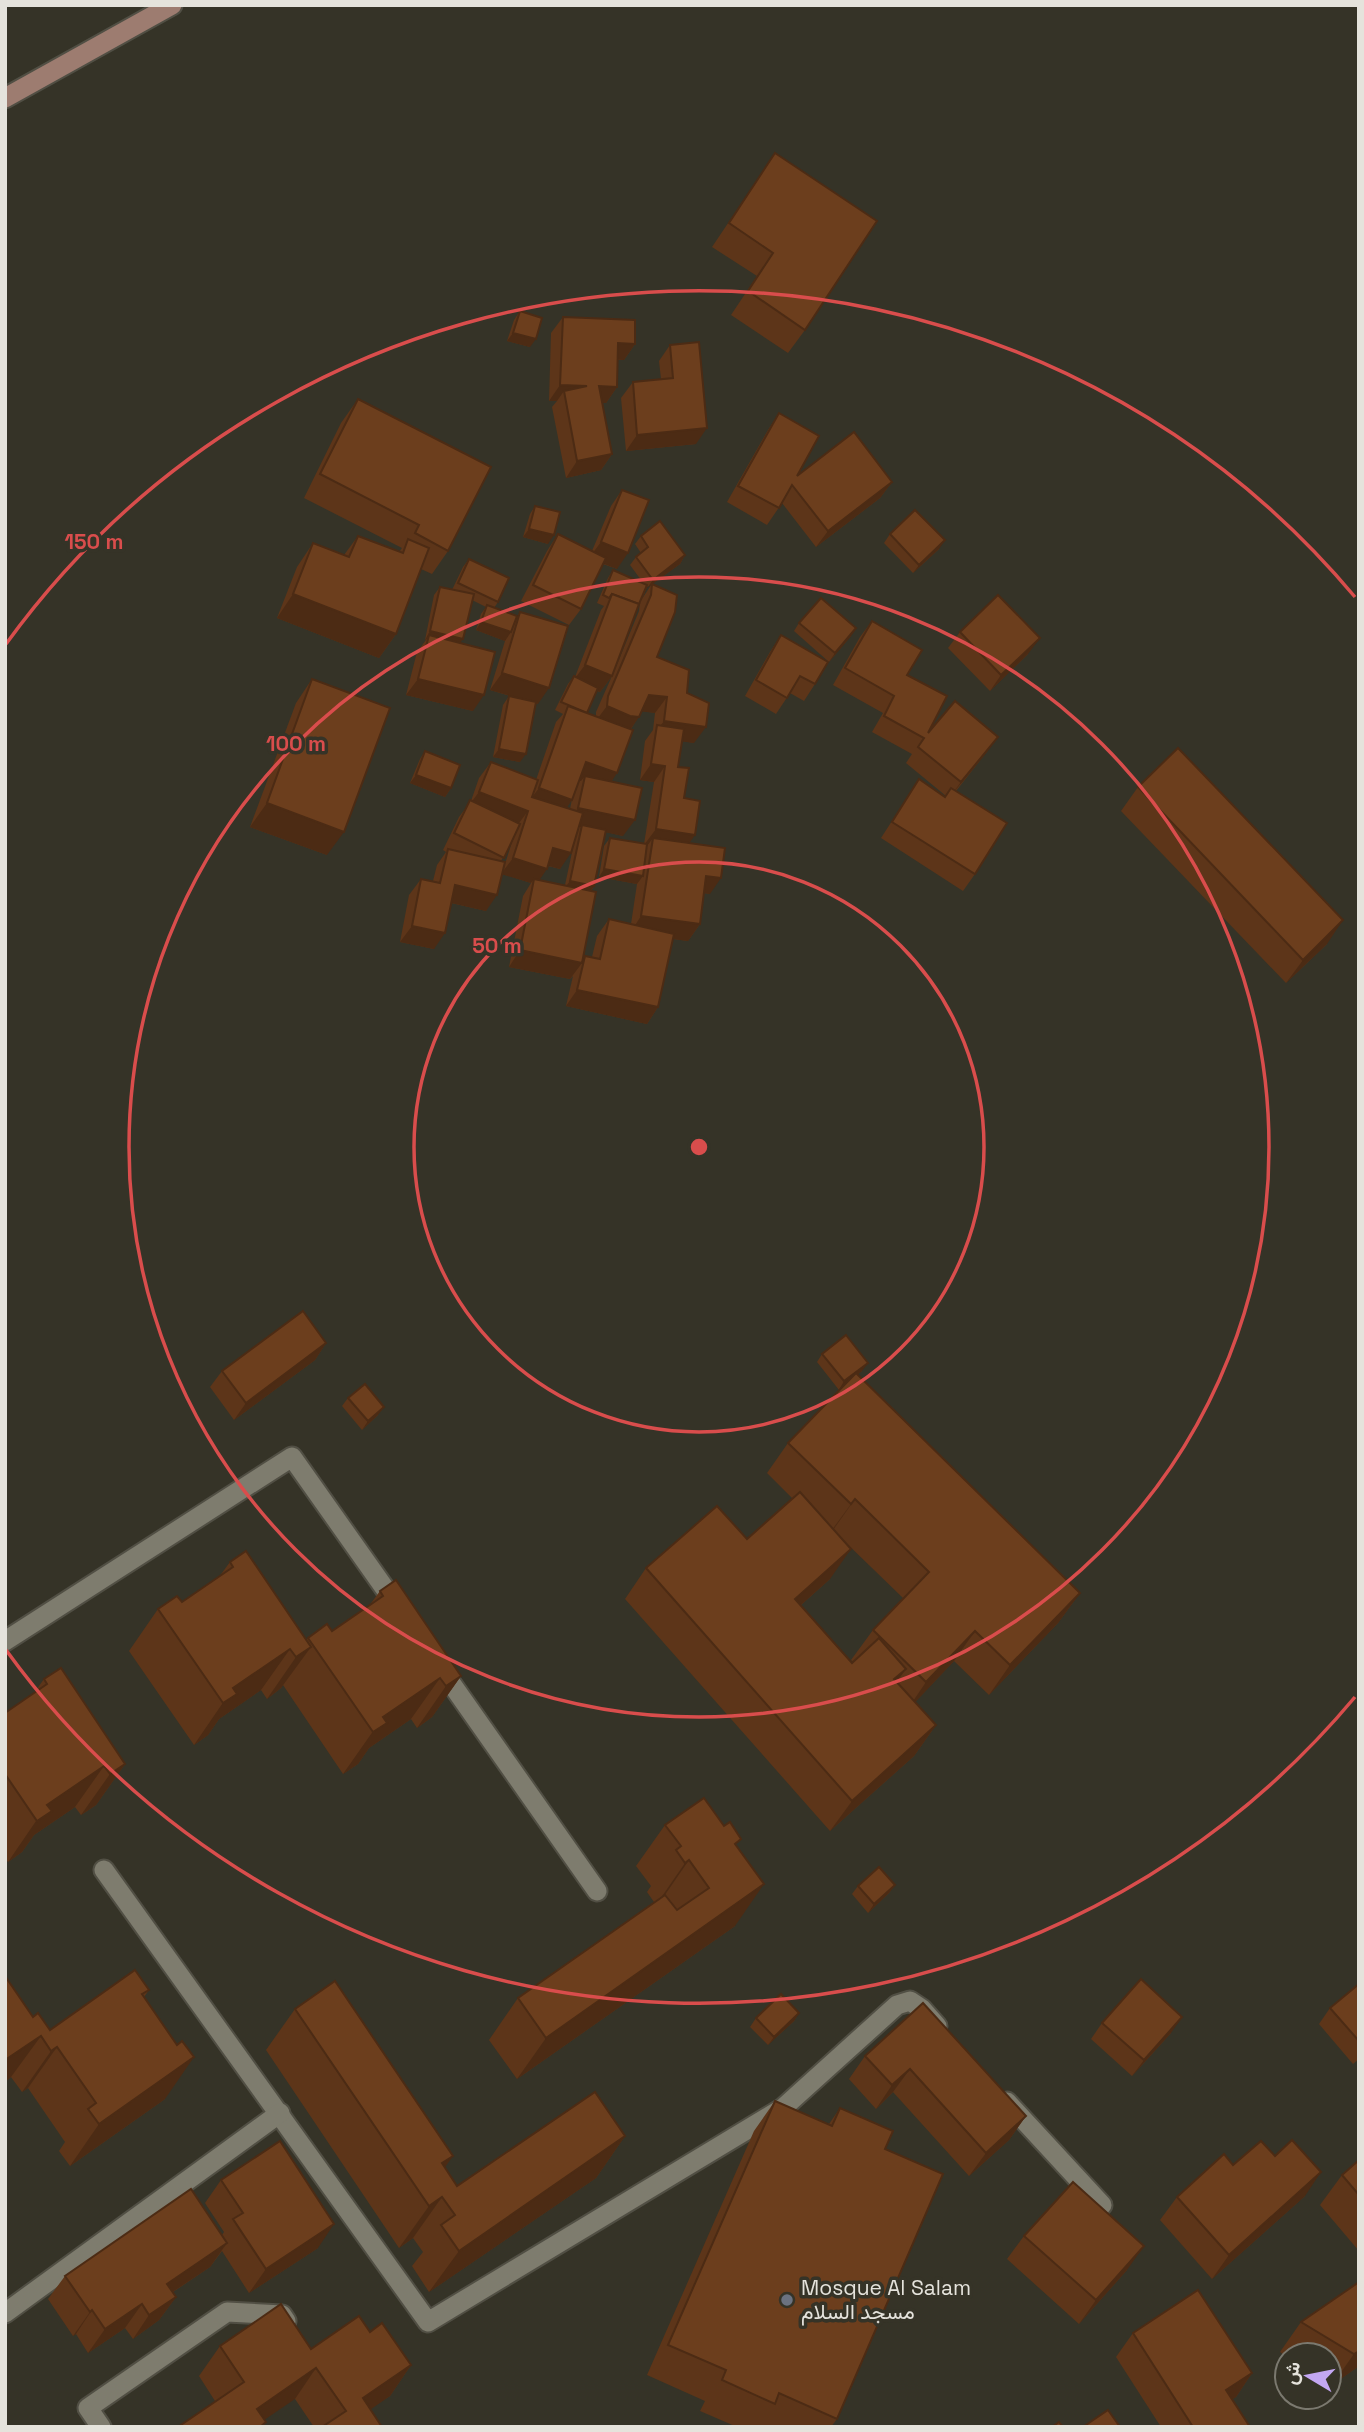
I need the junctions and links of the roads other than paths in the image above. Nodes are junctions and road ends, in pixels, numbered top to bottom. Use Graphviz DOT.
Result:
graph roads {
  1 [pos="172,5"];
  2 [pos="5,98"];
  3 [pos="412,1628"];
  4 [pos="5,1641"];
  5 [pos="429,1651"];
  6 [pos="104,1870"];
  7 [pos="597,1891"];
  8 [pos="949,2038"];
  9 [pos="994,2087"];
  10 [pos="280,2113"];
  11 [pos="1102,2205"];
  12 [pos="5,2313"];
  13 [pos="297,2336"];
  14 [pos="102,2427"];
  1 -- 2 [label="main road"];
  3 -- 4 [label="street"];
  5 -- 7 [label="street"];
  6 -- 10 [label="street"];
  8 -- 10 [label="street"];
  9 -- 11 [label="street"];
  10 -- 12 [label="street"];
  13 -- 14 [label="street"];
}
